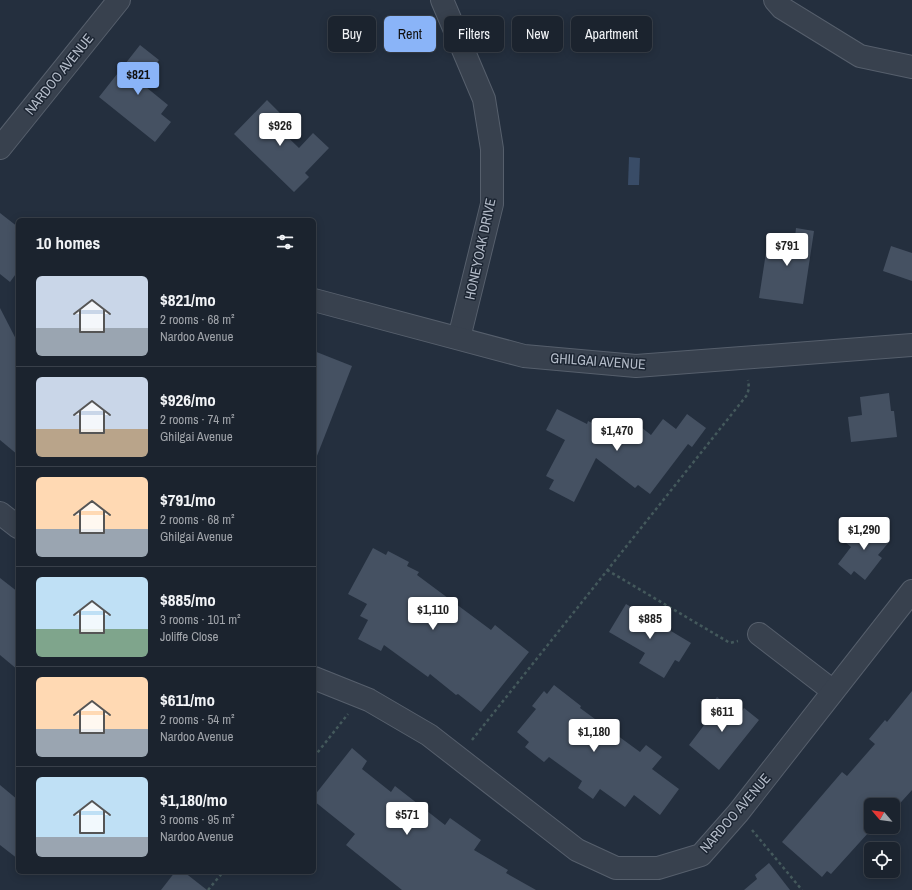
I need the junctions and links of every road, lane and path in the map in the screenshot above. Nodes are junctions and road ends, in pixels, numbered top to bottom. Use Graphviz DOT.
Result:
graph roads {
  1 [pos="119,0"];
  2 [pos="442,0"];
  3 [pos="775,0"];
  4 [pos="912,67"];
  5 [pos="0,148"];
  6 [pos="316,301"];
  7 [pos="459,338"];
  8 [pos="912,345"];
  9 [pos="744,358"];
  10 [pos="0,513"];
  11 [pos="16,525"];
  12 [pos="607,570"];
  13 [pos="912,591"];
  14 [pos="759,634"];
  15 [pos="316,679"];
  16 [pos="833,691"];
  17 [pos="369,700"];
  18 [pos="316,754"];
  19 [pos="460,759"];
  20 [pos="738,814"];
  21 [pos="221,874"];
  22 [pos="208,890"];
  23 [pos="802,890"];
  1 -- 5 [label="street, NARDOO AVENUE"];
  2 -- 7 [label="street, HONEYOAK DRIVE"];
  3 -- 4 [label="street"];
  6 -- 7 [label="street, GHILGAI AVENUE"];
  7 -- 9 [label="street, GHILGAI AVENUE"];
  8 -- 9 [label="street, GHILGAI AVENUE"];
  9 -- 12 [label="path"];
  10 -- 11 [label="street"];
  12 -- 14 [label="path"];
  12 -- 19 [label="path"];
  13 -- 16 [label="street, NARDOO AVENUE"];
  14 -- 16 [label="street"];
  15 -- 17 [label="street, NARDOO AVENUE"];
  16 -- 20 [label="street, NARDOO AVENUE"];
  17 -- 18 [label="path"];
  17 -- 19 [label="street, NARDOO AVENUE"];
  19 -- 20 [label="street, NARDOO AVENUE"];
  20 -- 23 [label="path"];
  21 -- 22 [label="path"];
}
